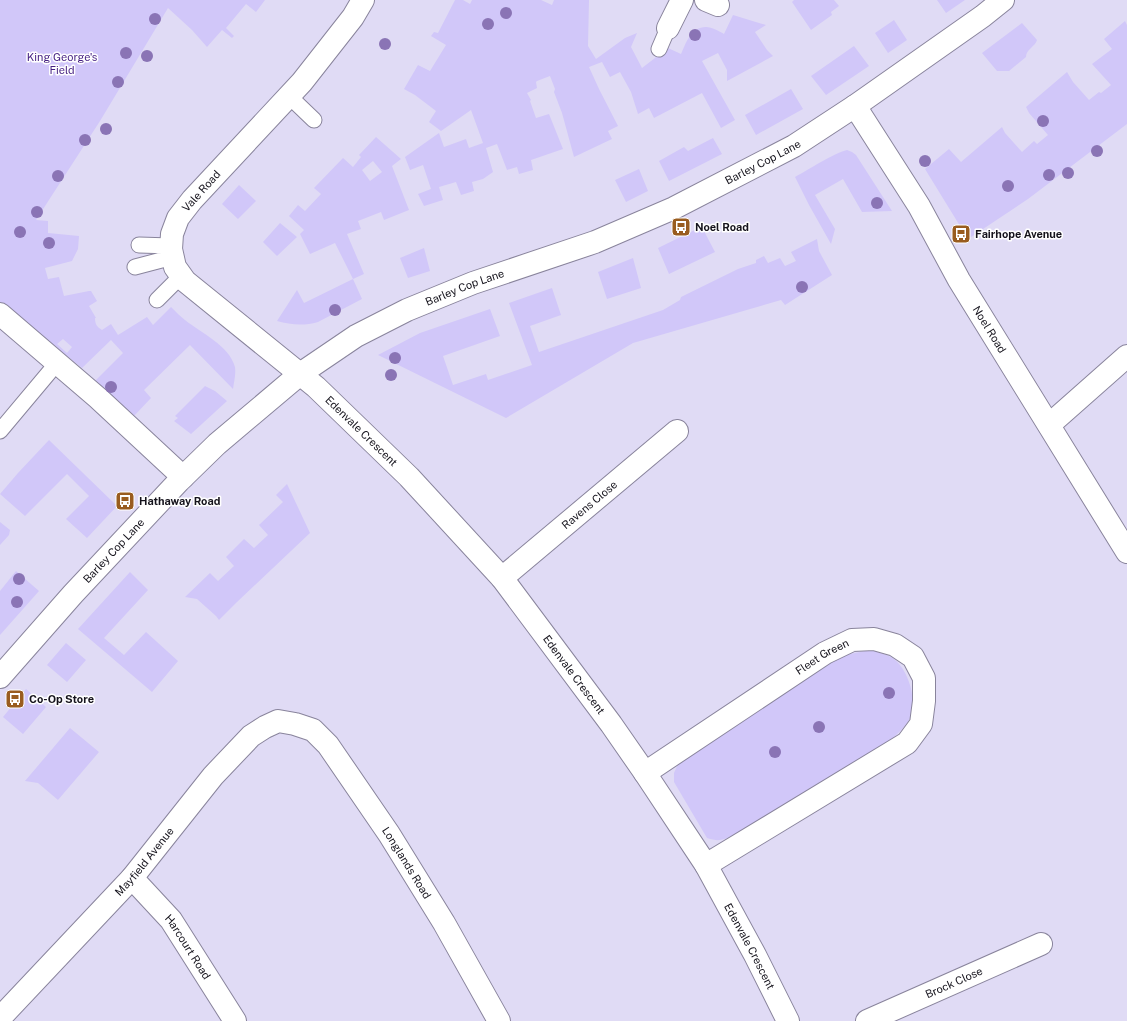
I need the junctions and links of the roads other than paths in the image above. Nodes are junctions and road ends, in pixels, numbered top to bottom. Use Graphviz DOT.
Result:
graph roads {
  1 [pos="363,0"];
  2 [pos="682,0"];
  3 [pos="1003,0"];
  4 [pos="668,28"];
  5 [pos="659,49"];
  6 [pos="289,96"];
  7 [pos="855,106"];
  8 [pos="314,120"];
  9 [pos="139,245"];
  10 [pos="175,260"];
  11 [pos="135,267"];
  12 [pos="157,300"];
  13 [pos="0,314"];
  14 [pos="1127,356"];
  15 [pos="57,363"];
  16 [pos="300,374"];
  17 [pos="1049,425"];
  18 [pos="0,431"];
  19 [pos="677,431"];
  20 [pos="183,477"];
  21 [pos="1127,552"];
  22 [pos="502,578"];
  23 [pos="0,677"];
  24 [pos="294,724"];
  25 [pos="645,773"];
  26 [pos="706,865"];
  27 [pos="132,878"];
  28 [pos="1041,944"];
  29 [pos="0,1018"];
  30 [pos="235,1021"];
  31 [pos="499,1021"];
  32 [pos="788,1021"];
  33 [pos="867,1021"];
  1 -- 6 [label="street, Vale Road"];
  2 -- 4 [label="street"];
  3 -- 7 [label="street, Barley Cop Lane"];
  4 -- 5 [label="lane"];
  6 -- 8 [label="lane"];
  6 -- 10 [label="street, Vale Road"];
  7 -- 16 [label="street, Barley Cop Lane"];
  7 -- 17 [label="street, Noel Road"];
  9 -- 10 [label="lane"];
  10 -- 11 [label="lane"];
  10 -- 12 [label="lane"];
  10 -- 16 [label="street"];
  13 -- 15 [label="street"];
  14 -- 17 [label="street"];
  15 -- 18 [label="lane"];
  15 -- 20 [label="street"];
  16 -- 20 [label="street, Barley Cop Lane"];
  16 -- 22 [label="street, Edenvale Crescent"];
  17 -- 21 [label="street, Noel Road"];
  19 -- 22 [label="street, Ravens Close"];
  20 -- 23 [label="street, Barley Cop Lane"];
  22 -- 25 [label="street, Edenvale Crescent"];
  24 -- 27 [label="street, Mayfield Avenue"];
  24 -- 31 [label="street, Longlands Road"];
  25 -- 26 [label="street, Edenvale Crescent"];
  25 -- 26 [label="street, Fleet Green"];
  26 -- 32 [label="street, Edenvale Crescent"];
  27 -- 29 [label="street, Mayfield Avenue"];
  27 -- 30 [label="street, Harcourt Road"];
  28 -- 33 [label="street, Brock Close"];
}
